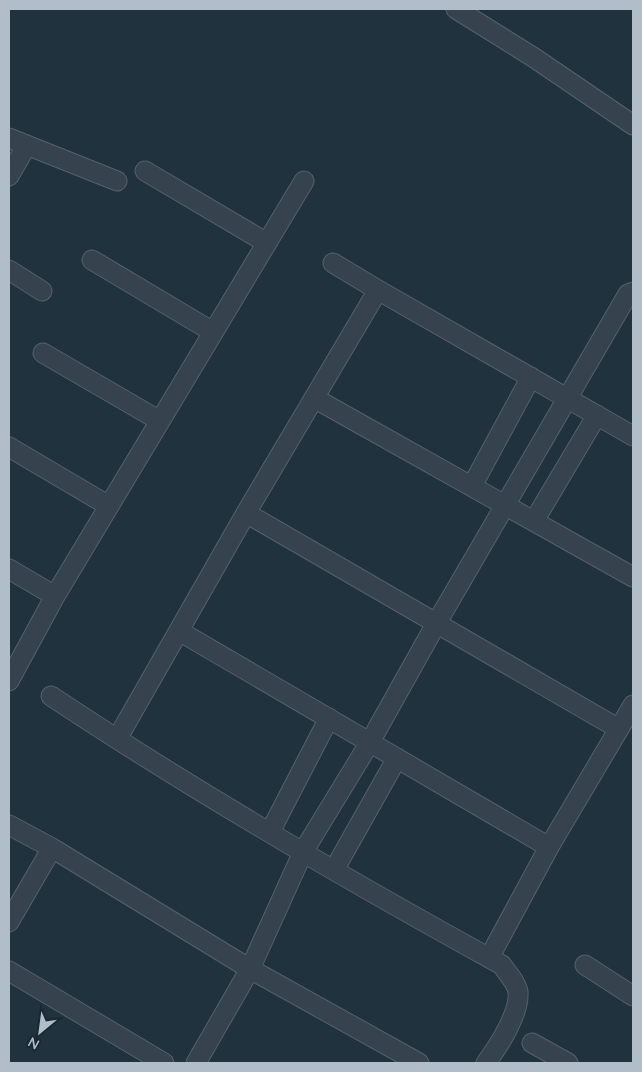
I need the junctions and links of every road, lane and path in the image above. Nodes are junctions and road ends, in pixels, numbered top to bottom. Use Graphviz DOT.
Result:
graph roads {
  1 [pos="456,9"];
  2 [pos="633,125"];
  3 [pos="9,138"];
  4 [pos="27,145"];
  5 [pos="145,171"];
  6 [pos="9,176"];
  7 [pos="304,180"];
  8 [pos="117,181"];
  9 [pos="267,242"];
  10 [pos="92,260"];
  11 [pos="333,262"];
  12 [pos="9,270"];
  13 [pos="378,290"];
  14 [pos="42,291"];
  15 [pos="633,292"];
  16 [pos="214,332"];
  17 [pos="43,353"];
  18 [pos="531,377"];
  19 [pos="314,398"];
  20 [pos="567,398"];
  21 [pos="597,415"];
  22 [pos="160,421"];
  23 [pos="633,436"];
  24 [pos="9,447"];
  25 [pos="472,486"];
  26 [pos="506,504"];
  27 [pos="109,506"];
  28 [pos="246,513"];
  29 [pos="534,521"];
  30 [pos="9,569"];
  31 [pos="633,577"];
  32 [pos="56,596"];
  33 [pos="436,624"];
  34 [pos="180,631"];
  35 [pos="9,681"];
  36 [pos="51,696"];
  37 [pos="633,705"];
  38 [pos="329,718"];
  39 [pos="619,729"];
  40 [pos="117,739"];
  41 [pos="370,742"];
  42 [pos="397,758"];
  43 [pos="9,825"];
  44 [pos="270,832"];
  45 [pos="549,847"];
  46 [pos="52,848"];
  47 [pos="303,852"];
  48 [pos="334,870"];
  49 [pos="9,922"];
  50 [pos="489,958"];
  51 [pos="585,965"];
  52 [pos="250,969"];
  53 [pos="9,971"];
  54 [pos="633,996"];
  55 [pos="532,1043"];
  56 [pos="164,1063"];
  57 [pos="196,1063"];
  58 [pos="419,1063"];
  59 [pos="486,1063"];
  60 [pos="568,1063"];
  1 -- 2 [label="street"];
  3 -- 4 [label="street"];
  4 -- 6 [label="street"];
  4 -- 8 [label="street"];
  5 -- 9 [label="street"];
  7 -- 9 [label="street"];
  9 -- 16 [label="street"];
  10 -- 16 [label="street"];
  11 -- 13 [label="street"];
  12 -- 14 [label="street"];
  13 -- 18 [label="street"];
  13 -- 19 [label="street"];
  15 -- 20 [label="street"];
  16 -- 22 [label="street"];
  17 -- 22 [label="street"];
  18 -- 20 [label="street"];
  18 -- 25 [label="street"];
  19 -- 25 [label="street"];
  19 -- 28 [label="street"];
  20 -- 21 [label="street"];
  20 -- 26 [label="street"];
  21 -- 23 [label="street"];
  21 -- 29 [label="street"];
  22 -- 27 [label="street"];
  24 -- 27 [label="street"];
  25 -- 26 [label="street"];
  26 -- 29 [label="street"];
  26 -- 33 [label="street"];
  27 -- 32 [label="street"];
  28 -- 33 [label="street"];
  28 -- 34 [label="street"];
  29 -- 31 [label="street"];
  30 -- 32 [label="street"];
  32 -- 35 [label="street"];
  33 -- 39 [label="street"];
  33 -- 41 [label="street"];
  34 -- 38 [label="street"];
  34 -- 40 [label="street"];
  36 -- 40 [label="street"];
  37 -- 39 [label="street"];
  38 -- 41 [label="street"];
  38 -- 44 [label="street"];
  39 -- 45 [label="street"];
  40 -- 44 [label="street"];
  41 -- 42 [label="street"];
  41 -- 47 [label="street"];
  42 -- 45 [label="street"];
  42 -- 48 [label="street"];
  43 -- 46 [label="street"];
  44 -- 47 [label="street"];
  45 -- 50 [label="street"];
  46 -- 49 [label="street"];
  46 -- 52 [label="street"];
  47 -- 48 [label="street"];
  47 -- 52 [label="street"];
  48 -- 50 [label="street"];
  50 -- 59 [label="street"];
  51 -- 54 [label="street"];
  52 -- 57 [label="street"];
  52 -- 58 [label="street"];
  53 -- 56 [label="street"];
  55 -- 60 [label="street"];
}
